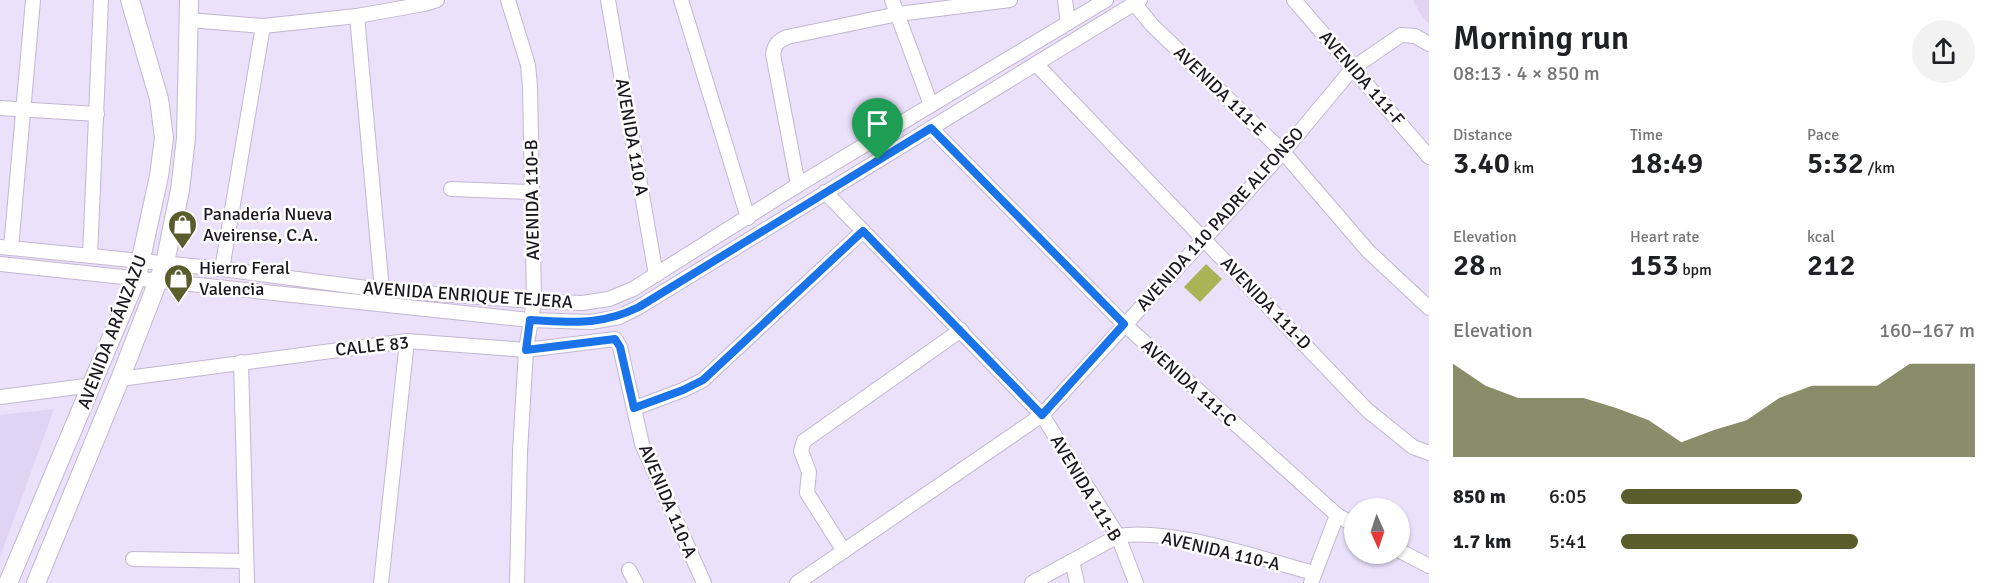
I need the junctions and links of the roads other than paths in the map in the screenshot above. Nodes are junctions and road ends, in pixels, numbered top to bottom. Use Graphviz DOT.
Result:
graph roads {
  1 [pos="33,0"];
  2 [pos="101,0"];
  3 [pos="130,0"];
  4 [pos="189,0"];
  5 [pos="437,0"];
  6 [pos="508,0"];
  7 [pos="608,0"];
  8 [pos="681,0"];
  9 [pos="892,0"];
  10 [pos="1011,0"];
  11 [pos="1065,0"];
  12 [pos="1106,0"];
  13 [pos="1294,0"];
  14 [pos="1137,2"];
  15 [pos="898,14"];
  16 [pos="357,16"];
  17 [pos="189,20"];
  18 [pos="1068,23"];
  19 [pos="263,26"];
  20 [pos="1429,44"];
  21 [pos="1036,64"];
  22 [pos="1353,68"];
  23 [pos="931,105"];
  24 [pos="0,108"];
  25 [pos="24,110"];
  26 [pos="97,114"];
  27 [pos="931,128"];
  28 [pos="1283,152"];
  29 [pos="1429,157"];
  30 [pos="798,185"];
  31 [pos="451,189"];
  32 [pos="531,192"];
  33 [pos="825,192"];
  34 [pos="748,218"];
  35 [pos="863,231"];
  36 [pos="1204,240"];
  37 [pos="5,248"];
  38 [pos="90,256"];
  39 [pos="165,263"];
  40 [pos="0,264"];
  41 [pos="139,269"];
  42 [pos="222,269"];
  43 [pos="656,275"];
  44 [pos="159,281"];
  45 [pos="382,290"];
  46 [pos="534,302"];
  47 [pos="1429,308"];
  48 [pos="530,320"];
  49 [pos="1124,324"];
  50 [pos="962,330"];
  51 [pos="407,340"];
  52 [pos="620,347"];
  53 [pos="526,350"];
  54 [pos="241,362"];
  55 [pos="120,379"];
  56 [pos="93,385"];
  57 [pos="0,397"];
  58 [pos="634,408"];
  59 [pos="1042,415"];
  60 [pos="1429,453"];
  61 [pos="1337,515"];
  62 [pos="1344,519"];
  63 [pos="1118,536"];
  64 [pos="844,551"];
  65 [pos="1410,556"];
  66 [pos="133,559"];
  67 [pos="245,561"];
  68 [pos="1072,561"];
  69 [pos="1429,566"];
  70 [pos="629,570"];
  71 [pos="1312,578"];
  72 [pos="8,583"];
  73 [pos="36,583"];
  74 [pos="247,583"];
  75 [pos="381,583"];
  76 [pos="517,583"];
  77 [pos="636,583"];
  78 [pos="704,583"];
  79 [pos="797,583"];
  80 [pos="1032,583"];
  81 [pos="1077,583"];
  82 [pos="1136,583"];
  1 -- 25 [label="street"];
  2 -- 26 [label="street"];
  3 -- 41 [label="main road, AVENIDA ARÁNZAZU"];
  4 -- 17 [label="main road, AVENIDA ARÁNZAZU"];
  5 -- 16 [label="street"];
  6 -- 32 [label="street, AVENIDA 110-B"];
  7 -- 43 [label="street, AVENIDA 110 A"];
  8 -- 34 [label="street"];
  9 -- 15 [label="street"];
  10 -- 15 [label="street"];
  11 -- 18 [label="street"];
  12 -- 18 [label="street, AVENIDA ENRIQUE TEJERA"];
  13 -- 22 [label="street, AVENIDA 111-F"];
  14 -- 21 [label="street, AVENIDA ENRIQUE TEJERA"];
  14 -- 28 [label="street, AVENIDA 111-E"];
  15 -- 23 [label="street"];
  15 -- 30 [label="street"];
  16 -- 19 [label="street"];
  16 -- 45 [label="street"];
  17 -- 19 [label="street"];
  17 -- 39 [label="main road, AVENIDA ARÁNZAZU"];
  18 -- 23 [label="street, AVENIDA ENRIQUE TEJERA"];
  19 -- 42 [label="street"];
  20 -- 22 [label="street, AVENIDA 110 PADRE ALFONSO"];
  21 -- 27 [label="street, AVENIDA ENRIQUE TEJERA"];
  21 -- 36 [label="street, AVENIDA 111-D"];
  22 -- 28 [label="street, AVENIDA 110 PADRE ALFONSO"];
  22 -- 29 [label="street, AVENIDA 111-F"];
  23 -- 30 [label="street, AVENIDA ENRIQUE TEJERA"];
  24 -- 25 [label="street"];
  25 -- 26 [label="street"];
  25 -- 37 [label="street"];
  26 -- 38 [label="street"];
  27 -- 33 [label="street, AVENIDA ENRIQUE TEJERA"];
  27 -- 49 [label="street, AVENIDA 111-C"];
  28 -- 36 [label="street, AVENIDA 110 PADRE ALFONSO"];
  28 -- 47 [label="street, AVENIDA 111-E"];
  30 -- 34 [label="street, AVENIDA ENRIQUE TEJERA"];
  31 -- 32 [label="street"];
  32 -- 46 [label="street, AVENIDA 110-B"];
  33 -- 35 [label="street, AVENIDA 111-B"];
  33 -- 48 [label="street, AVENIDA ENRIQUE TEJERA"];
  34 -- 43 [label="street, AVENIDA ENRIQUE TEJERA"];
  35 -- 50 [label="street, AVENIDA 111-B"];
  35 -- 58 [label="street"];
  36 -- 49 [label="street, AVENIDA 110 PADRE ALFONSO"];
  36 -- 60 [label="street, AVENIDA 111-D"];
  37 -- 38 [label="street, AVENIDA ENRIQUE TEJERA"];
  38 -- 41 [label="street, AVENIDA ENRIQUE TEJERA"];
  39 -- 41 [label="street, AVENIDA ENRIQUE TEJERA"];
  39 -- 42 [label="street, AVENIDA ENRIQUE TEJERA"];
  39 -- 44 [label="main road, AVENIDA ARÁNZAZU"];
  40 -- 41 [label="street, AVENIDA ENRIQUE TEJERA"];
  41 -- 44 [label="street, AVENIDA ENRIQUE TEJERA"];
  41 -- 56 [label="main road, AVENIDA ARÁNZAZU"];
  42 -- 45 [label="street, AVENIDA ENRIQUE TEJERA"];
  43 -- 46 [label="street, AVENIDA ENRIQUE TEJERA"];
  44 -- 48 [label="street, AVENIDA ENRIQUE TEJERA"];
  44 -- 55 [label="main road, AVENIDA ARÁNZAZU"];
  45 -- 46 [label="street, AVENIDA ENRIQUE TEJERA"];
  46 -- 48 [label="street, AVENIDA 110-B"];
  48 -- 53 [label="street, AVENIDA 110-B"];
  49 -- 59 [label="street, AVENIDA 110 PADRE ALFONSO"];
  49 -- 61 [label="street, AVENIDA 111-C"];
  50 -- 59 [label="street, AVENIDA 111-B"];
  50 -- 64 [label="street"];
  51 -- 53 [label="street, CALLE 83"];
  51 -- 54 [label="street, CALLE 83"];
  51 -- 75 [label="street"];
  52 -- 53 [label="street, CALLE 83"];
  52 -- 58 [label="street, AVENIDA 110-A"];
  53 -- 76 [label="street, AVENIDA 110-B"];
  54 -- 55 [label="street, CALLE 83"];
  54 -- 67 [label="street"];
  55 -- 73 [label="main road, AVENIDA ARÁNZAZU"];
  56 -- 57 [label="street"];
  56 -- 72 [label="main road, AVENIDA ARÁNZAZU"];
  58 -- 78 [label="street, AVENIDA 110-A"];
  59 -- 63 [label="street, AVENIDA 111-B"];
  59 -- 64 [label="street, AVENIDA 110 PADRE ALFONSO"];
  61 -- 62 [label="street, AVENIDA 111-C"];
  61 -- 71 [label="street"];
  63 -- 68 [label="street, AVENIDA 110-A"];
  63 -- 71 [label="street, AVENIDA 110-A"];
  63 -- 82 [label="street, AVENIDA 111-B"];
  64 -- 79 [label="street, AVENIDA 110 PADRE ALFONSO"];
  65 -- 69 [label="street"];
  66 -- 67 [label="street"];
  67 -- 74 [label="street"];
  68 -- 80 [label="street, AVENIDA 110-A"];
  68 -- 81 [label="street"];
  70 -- 77 [label="street"];
}
